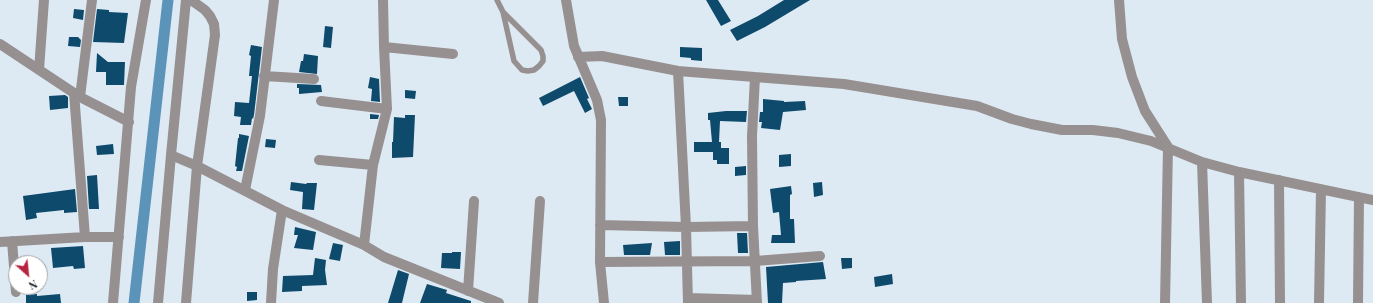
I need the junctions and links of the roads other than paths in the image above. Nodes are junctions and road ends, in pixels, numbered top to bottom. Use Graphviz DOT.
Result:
graph roads {
  1 [pos="44,0"];
  2 [pos="92,0"];
  3 [pos="146,0"];
  4 [pos="186,0"];
  5 [pos="191,0"];
  6 [pos="274,0"];
  7 [pos="384,0"];
  8 [pos="497,0"];
  9 [pos="566,0"];
  10 [pos="1119,0"];
  11 [pos="503,12"];
  12 [pos="0,44"];
  13 [pos="384,47"];
  14 [pos="453,54"];
  15 [pos="578,57"];
  16 [pos="39,70"];
  17 [pos="678,71"];
  18 [pos="264,76"];
  19 [pos="755,77"];
  20 [pos="314,79"];
  21 [pos="77,95"];
  22 [pos="321,101"];
  23 [pos="387,109"];
  24 [pos="129,122"];
  25 [pos="1168,147"];
  26 [pos="171,155"];
  27 [pos="319,160"];
  28 [pos="1202,162"];
  29 [pos="373,165"];
  30 [pos="196,166"];
  31 [pos="1239,172"];
  32 [pos="1279,180"];
  33 [pos="1321,189"];
  34 [pos="246,190"];
  35 [pos="1358,197"];
  36 [pos="1373,200"];
  37 [pos="474,201"];
  38 [pos="540,201"];
  39 [pos="282,210"];
  40 [pos="600,225"];
  41 [pos="753,226"];
  42 [pos="686,227"];
  43 [pos="85,236"];
  44 [pos="119,237"];
  45 [pos="12,240"];
  46 [pos="0,242"];
  47 [pos="364,245"];
  48 [pos="13,255"];
  49 [pos="820,256"];
  50 [pos="755,261"];
  51 [pos="600,262"];
  52 [pos="688,262"];
  53 [pos="468,291"];
  54 [pos="688,301"];
  55 [pos="757,301"];
  56 [pos="113,303"];
  57 [pos="158,303"];
  58 [pos="186,303"];
  59 [pos="272,303"];
  60 [pos="499,303"];
  61 [pos="534,303"];
  62 [pos="604,303"];
  63 [pos="1165,303"];
  64 [pos="1207,303"];
  65 [pos="1241,303"];
  66 [pos="1280,303"];
  67 [pos="1319,303"];
  68 [pos="1358,303"];
  1 -- 16 [label="street"];
  2 -- 21 [label="street"];
  3 -- 24 [label="street"];
  4 -- 26 [label="street"];
  5 -- 30 [label="street"];
  6 -- 18 [label="street"];
  7 -- 13 [label="street"];
  8 -- 11 [label="lane"];
  9 -- 15 [label="street"];
  10 -- 25 [label="street"];
  11 -- 11 [label="lane"];
  12 -- 16 [label="street"];
  13 -- 14 [label="street"];
  13 -- 23 [label="street"];
  15 -- 17 [label="street"];
  15 -- 40 [label="street"];
  16 -- 21 [label="street"];
  17 -- 19 [label="street"];
  17 -- 42 [label="street"];
  18 -- 20 [label="street"];
  18 -- 34 [label="street"];
  19 -- 25 [label="street"];
  19 -- 41 [label="street"];
  21 -- 24 [label="street"];
  21 -- 43 [label="street"];
  22 -- 23 [label="street"];
  23 -- 29 [label="street"];
  24 -- 44 [label="street"];
  25 -- 28 [label="street"];
  25 -- 63 [label="street"];
  26 -- 30 [label="street"];
  26 -- 57 [label="street"];
  27 -- 29 [label="street"];
  28 -- 31 [label="street"];
  28 -- 64 [label="street"];
  29 -- 47 [label="street"];
  30 -- 34 [label="street"];
  30 -- 58 [label="street"];
  31 -- 32 [label="street"];
  31 -- 65 [label="street"];
  32 -- 33 [label="street"];
  32 -- 66 [label="street"];
  33 -- 35 [label="street"];
  33 -- 67 [label="street"];
  34 -- 39 [label="street"];
  35 -- 36 [label="street"];
  35 -- 68 [label="street"];
  37 -- 53 [label="street"];
  38 -- 61 [label="street"];
  39 -- 47 [label="street"];
  39 -- 59 [label="street"];
  40 -- 42 [label="street"];
  40 -- 51 [label="street"];
  41 -- 42 [label="street"];
  41 -- 50 [label="street"];
  42 -- 52 [label="street"];
  43 -- 44 [label="street"];
  43 -- 45 [label="street"];
  44 -- 56 [label="street"];
  45 -- 46 [label="street"];
  45 -- 48 [label="street"];
  47 -- 53 [label="street"];
  49 -- 50 [label="street"];
  50 -- 52 [label="street"];
  50 -- 55 [label="street"];
  51 -- 52 [label="street"];
  51 -- 62 [label="street"];
  52 -- 54 [label="street"];
  53 -- 60 [label="street"];
  54 -- 55 [label="street"];
}
